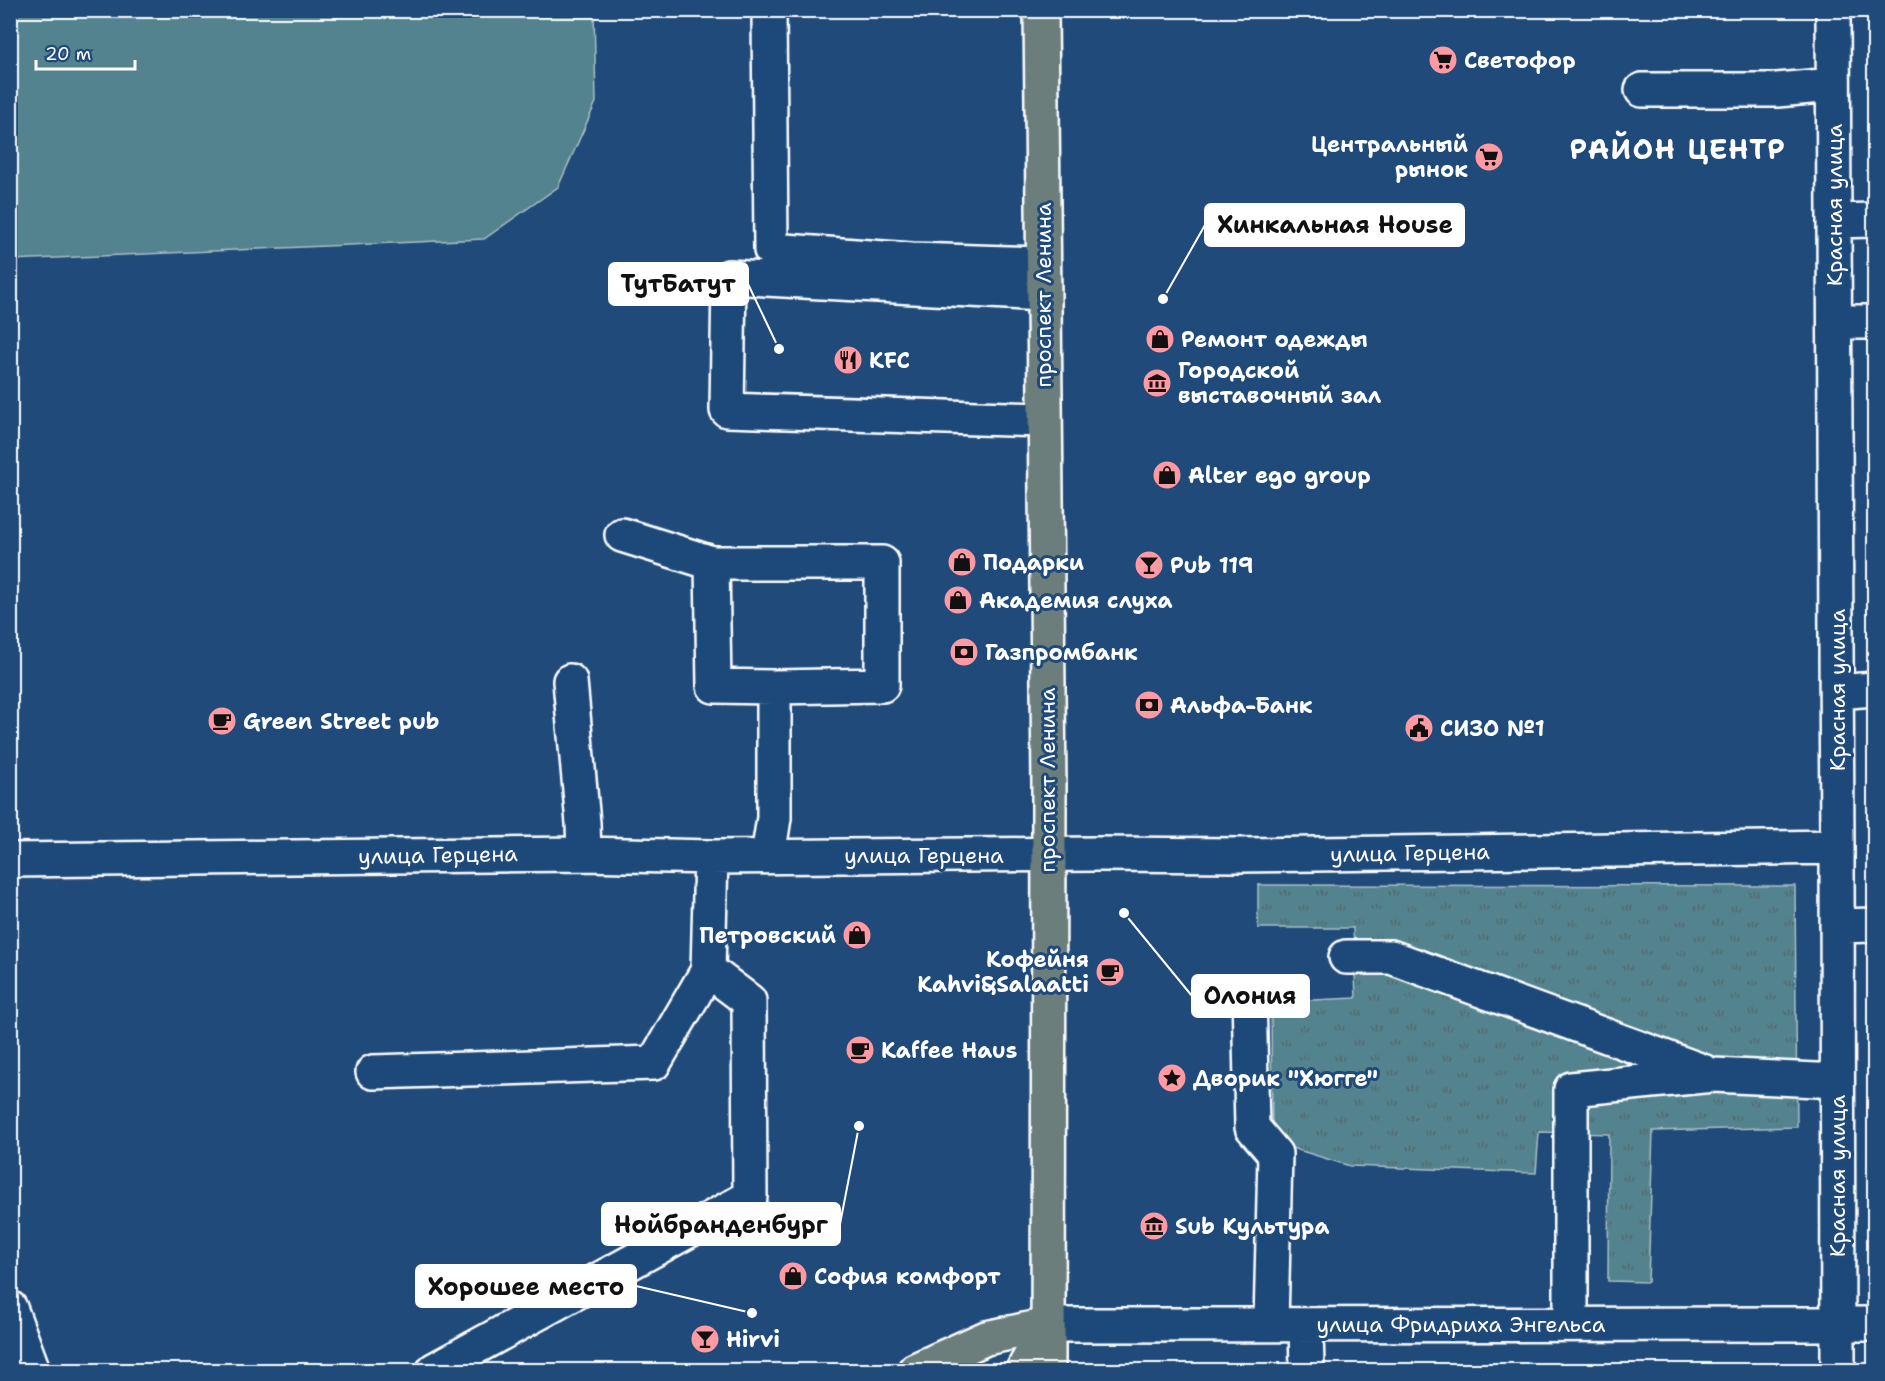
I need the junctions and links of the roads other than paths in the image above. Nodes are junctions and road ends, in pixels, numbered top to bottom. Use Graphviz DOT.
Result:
graph roads {
  1 [pos="769,10"];
  2 [pos="1041,10"];
  3 [pos="1833,10"];
  4 [pos="1833,85"];
  5 [pos="1642,90"];
  6 [pos="1875,220"];
  7 [pos="1834,221"];
  8 [pos="1043,279"];
  9 [pos="1875,321"];
  10 [pos="1834,322"];
  11 [pos="1044,420"];
  12 [pos="622,535"];
  13 [pos="712,563"];
  14 [pos="570,681"];
  15 [pos="774,687"];
  16 [pos="1875,689"];
  17 [pos="1837,692"];
  18 [pos="1838,847"];
  19 [pos="584,854"];
  20 [pos="1047,855"];
  21 [pos="768,856"];
  22 [pos="711,857"];
  23 [pos="10,860"];
  24 [pos="1875,925"];
  25 [pos="1838,926"];
  26 [pos="1346,957"];
  27 [pos="708,970"];
  28 [pos="1249,992"];
  29 [pos="373,1072"];
  30 [pos="1713,1075"];
  31 [pos="1837,1081"];
  32 [pos="10,1308"];
  33 [pos="1271,1324"];
  34 [pos="1571,1324"];
  35 [pos="1837,1324"];
  36 [pos="1875,1324"];
  37 [pos="1048,1325"];
  38 [pos="1306,1325"];
  39 [pos="33,1371"];
  40 [pos="434,1371"];
  41 [pos="915,1371"];
  42 [pos="1023,1371"];
  43 [pos="1048,1371"];
  44 [pos="1307,1371"];
  45 [pos="1838,1371"];
  1 -- 8 [label="street"];
  2 -- 8 [label="main road, проспект Ленина"];
  3 -- 4 [label="street, Красная улица"];
  4 -- 5 [label="street"];
  4 -- 7 [label="street, Красная улица"];
  6 -- 7 [label="street"];
  7 -- 10 [label="street, Красная улица"];
  8 -- 11 [label="main road, проспект Ленина"];
  8 -- 11 [label="street"];
  9 -- 10 [label="street"];
  10 -- 17 [label="street, Красная улица"];
  11 -- 20 [label="main road, проспект Ленина"];
  12 -- 13 [label="street"];
  13 -- 15 [label="street"];
  13 -- 15 [label="street"];
  14 -- 19 [label="street"];
  15 -- 21 [label="street"];
  16 -- 17 [label="street"];
  17 -- 18 [label="street, Красная улица"];
  18 -- 20 [label="street, улица Герцена"];
  18 -- 25 [label="street, Красная улица"];
  19 -- 22 [label="street, улица Герцена"];
  19 -- 23 [label="street, улица Герцена"];
  20 -- 21 [label="street, улица Герцена"];
  20 -- 37 [label="main road, проспект Ленина"];
  21 -- 22 [label="street, улица Герцена"];
  22 -- 27 [label="street"];
  24 -- 25 [label="street"];
  25 -- 31 [label="street, Красная улица"];
  26 -- 30 [label="street"];
  27 -- 29 [label="street"];
  27 -- 40 [label="street"];
  28 -- 33 [label="street"];
  30 -- 31 [label="street"];
  30 -- 34 [label="street"];
  31 -- 35 [label="street, Красная улица"];
  32 -- 39 [label="street"];
  33 -- 37 [label="street, улица Фридриха Энгельса"];
  33 -- 38 [label="street, улица Фридриха Энгельса"];
  34 -- 35 [label="street, улица Фридриха Энгельса"];
  34 -- 38 [label="street, улица Фридриха Энгельса"];
  35 -- 36 [label="street, улица Фридриха Энгельса"];
  35 -- 45 [label="street, Красная улица"];
  37 -- 41 [label="main road, улица Фридриха Энгельса"];
  37 -- 42 [label="main road"];
  37 -- 43 [label="main road, проспект Ленина"];
  38 -- 44 [label="street"];
}
